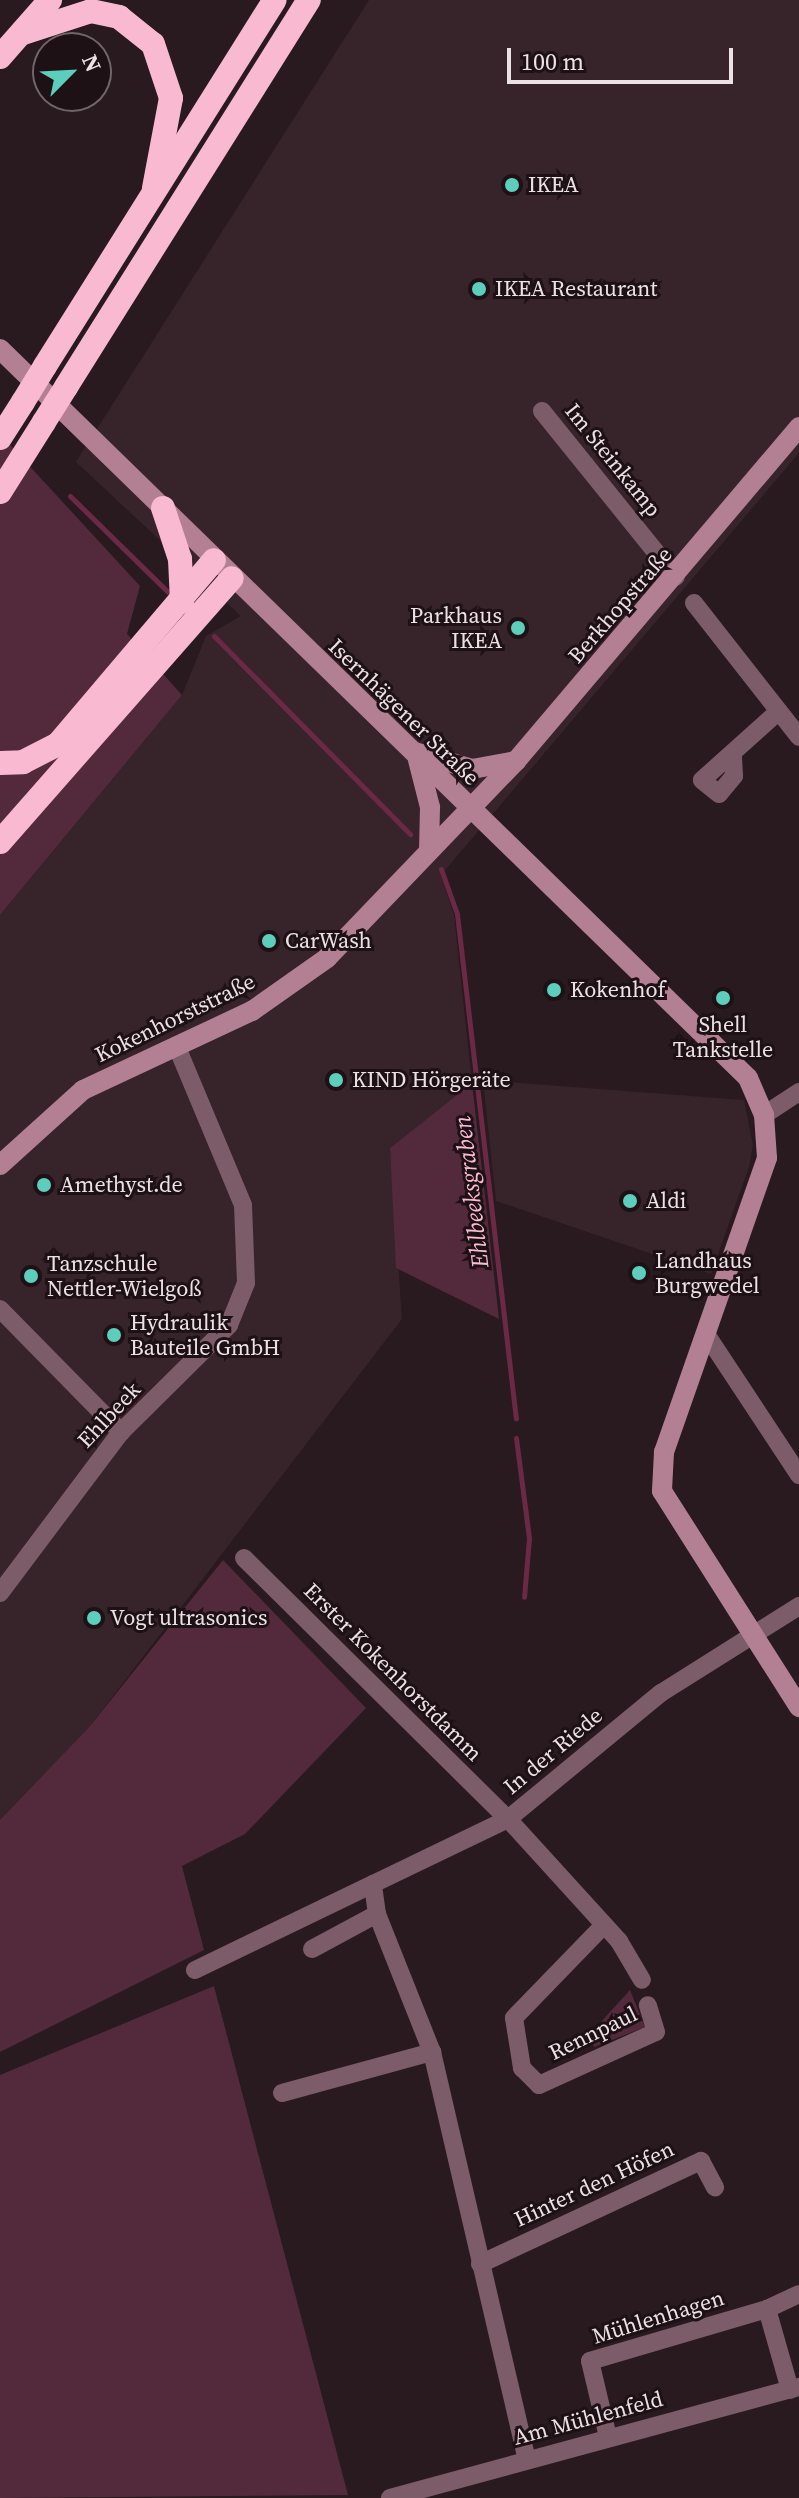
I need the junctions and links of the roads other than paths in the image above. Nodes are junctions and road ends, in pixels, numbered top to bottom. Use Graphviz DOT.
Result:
graph roads {
  1 [pos="50,0"];
  2 [pos="275,0"];
  3 [pos="309,0"];
  4 [pos="23,33"];
  5 [pos="0,57"];
  6 [pos="154,190"];
  7 [pos="0,349"];
  8 [pos="542,411"];
  9 [pos="799,427"];
  10 [pos="0,438"];
  11 [pos="0,492"];
  12 [pos="163,508"];
  13 [pos="214,560"];
  14 [pos="676,577"];
  15 [pos="232,578"];
  16 [pos="182,602"];
  17 [pos="694,603"];
  18 [pos="779,711"];
  19 [pos="799,737"];
  20 [pos="413,753"];
  21 [pos="733,757"];
  22 [pos="516,761"];
  23 [pos="0,763"];
  24 [pos="469,808"];
  25 [pos="0,842"];
  26 [pos="429,851"];
  27 [pos="176,1045"];
  28 [pos="799,1092"];
  29 [pos="764,1115"];
  30 [pos="0,1165"];
  31 [pos="0,1309"];
  32 [pos="706,1334"];
  33 [pos="121,1432"];
  34 [pos="799,1475"];
  35 [pos="244,1558"];
  36 [pos="0,1593"];
  37 [pos="799,1606"];
  38 [pos="752,1637"];
  39 [pos="799,1707"];
  40 [pos="508,1819"];
  41 [pos="373,1884"];
  42 [pos="377,1914"];
  43 [pos="603,1926"];
  44 [pos="312,1949"];
  45 [pos="195,1970"];
  46 [pos="642,1980"];
  47 [pos="648,2005"];
  48 [pos="432,2052"];
  49 [pos="282,2093"];
  50 [pos="715,2187"];
  51 [pos="480,2264"];
  52 [pos="799,2294"];
  53 [pos="767,2309"];
  54 [pos="795,2388"];
  55 [pos="608,2437"];
  56 [pos="527,2460"];
  57 [pos="411,2495"];
  58 [pos="390,2498"];
  1 -- 4 [label="highway"];
  2 -- 6 [label="highway"];
  3 -- 11 [label="highway, bridge"];
  4 -- 5 [label="highway"];
  4 -- 6 [label="highway"];
  6 -- 10 [label="highway, bridge"];
  7 -- 12 [label="main road, Isernhägener Straße"];
  8 -- 14 [label="street, Im Steinkamp"];
  9 -- 14 [label="main road, Berkhopstraße"];
  12 -- 13 [label="main road, Isernhägener Straße"];
  12 -- 16 [label="highway"];
  13 -- 15 [label="main road, Isernhägener Straße"];
  13 -- 16 [label="highway"];
  14 -- 22 [label="main road, Berkhopstraße"];
  15 -- 20 [label="main road, Isernhägener Straße"];
  15 -- 25 [label="highway"];
  16 -- 23 [label="highway"];
  17 -- 18 [label="street"];
  18 -- 19 [label="street"];
  18 -- 21 [label="street"];
  20 -- 22 [label="main road"];
  20 -- 24 [label="main road, Isernhägener Straße"];
  20 -- 26 [label="main road"];
  22 -- 24 [label="main road, Berkhopstraße"];
  24 -- 26 [label="main road, Kokenhorststraße"];
  24 -- 29 [label="main road, Isernhägener Straße"];
  26 -- 27 [label="main road, Kokenhorststraße"];
  27 -- 30 [label="main road, Kokenhorststraße"];
  27 -- 33 [label="street, Ehlbeek"];
  28 -- 29 [label="street"];
  29 -- 32 [label="main road"];
  31 -- 33 [label="street"];
  32 -- 34 [label="street"];
  32 -- 38 [label="main road"];
  33 -- 36 [label="street, Ehlbeek"];
  35 -- 40 [label="street, Erster Kokenhorstdamm"];
  37 -- 38 [label="street, In der Riede"];
  38 -- 39 [label="main road"];
  38 -- 40 [label="street, In der Riede"];
  40 -- 41 [label="street, In der Riede"];
  40 -- 43 [label="street, Rennpaul"];
  41 -- 42 [label="street"];
  41 -- 45 [label="street, In der Riede"];
  42 -- 44 [label="street"];
  42 -- 48 [label="street"];
  43 -- 46 [label="street, Rennpaul"];
  43 -- 47 [label="street, Rennpaul"];
  48 -- 49 [label="street"];
  48 -- 51 [label="street"];
  50 -- 51 [label="street, Hinter den Höfen"];
  51 -- 56 [label="street"];
  52 -- 53 [label="street, Mühlenhagen"];
  53 -- 54 [label="street"];
  53 -- 55 [label="street, Mühlenhagen"];
  54 -- 55 [label="street, Am Mühlenfeld"];
  55 -- 56 [label="street, Am Mühlenfeld"];
  56 -- 57 [label="street, Am Mühlenfeld"];
  57 -- 58 [label="street, Am Mühlenfeld"];
}
